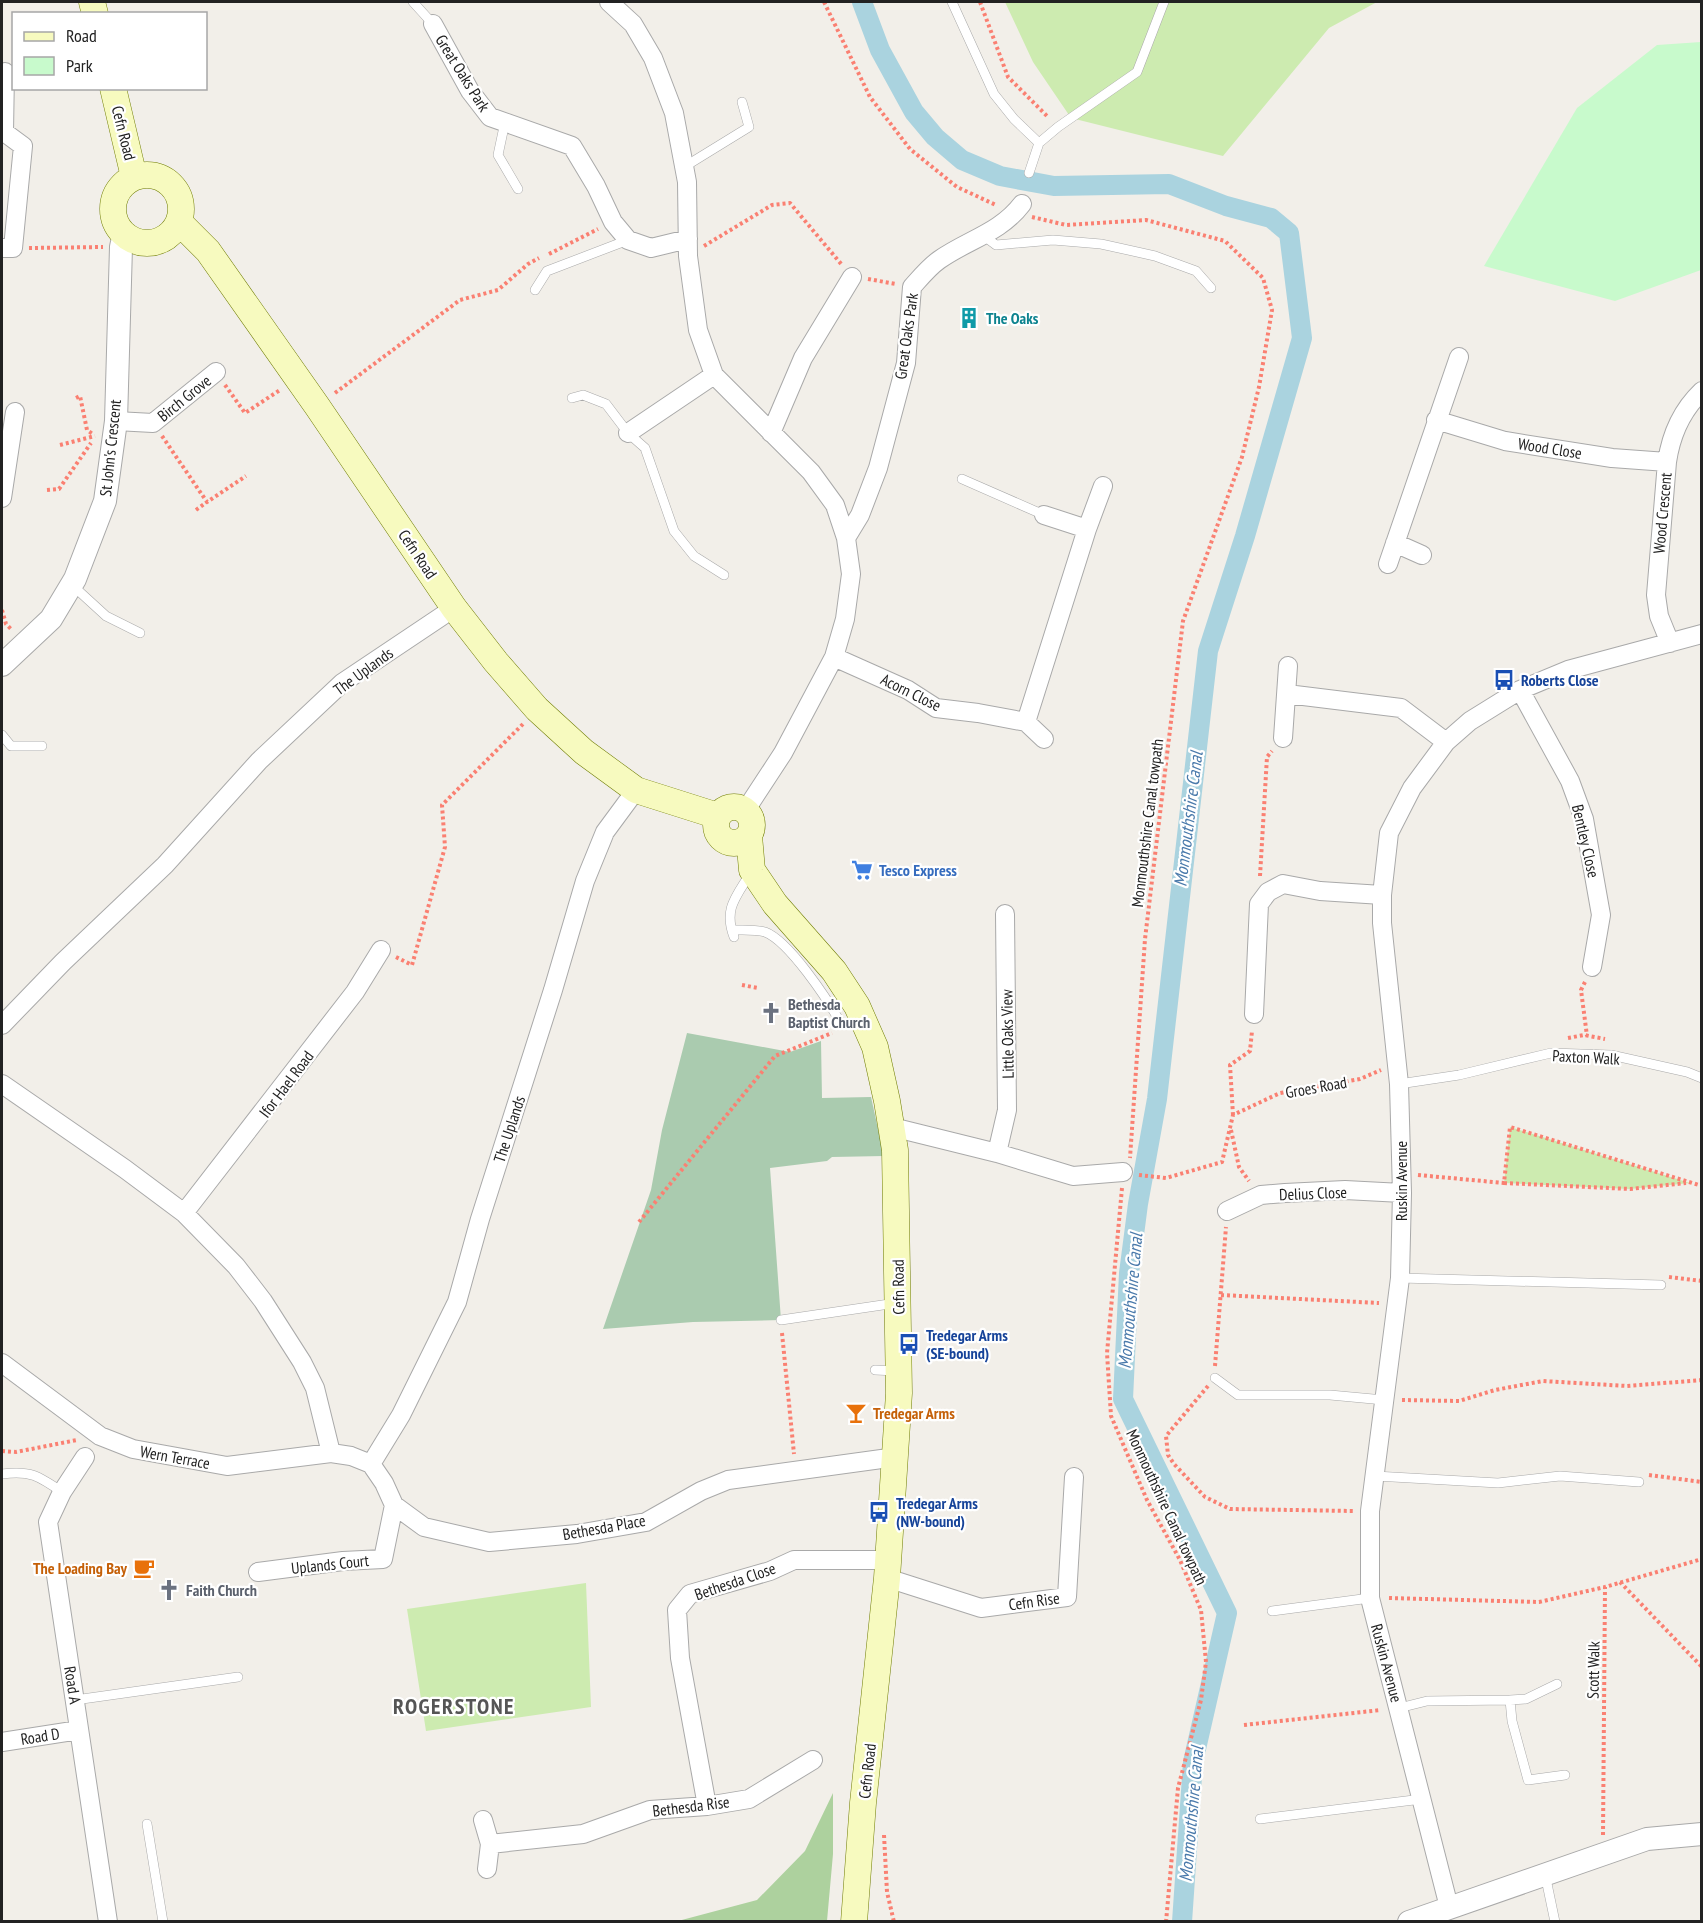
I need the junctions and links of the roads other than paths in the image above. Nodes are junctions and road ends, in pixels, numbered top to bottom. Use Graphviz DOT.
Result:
graph roads {
  1 [pos="413,2"];
  2 [pos="609,2"];
  3 [pos="952,2"];
  4 [pos="1164,2"];
  5 [pos="432,24"];
  6 [pos="5,72"];
  7 [pos="113,90"];
  8 [pos="742,102"];
  9 [pos="505,122"];
  10 [pos="1039,143"];
  11 [pos="684,167"];
  12 [pos="1029,173"];
  13 [pos="134,177"];
  14 [pos="518,189"];
  15 [pos="1018,208"];
  16 [pos="179,222"];
  17 [pos="984,236"];
  18 [pos="122,240"];
  19 [pos="628,240"];
  20 [pos="7,248"];
  21 [pos="688,248"];
  22 [pos="852,277"];
  23 [pos="1211,288"];
  24 [pos="535,290"];
  25 [pos="1459,357"];
  26 [pos="216,372"];
  27 [pos="714,375"];
  28 [pos="1701,392"];
  29 [pos="572,398"];
  30 [pos="15,412"];
  31 [pos="1436,420"];
  32 [pos="108,432"];
  33 [pos="628,433"];
  34 [pos="771,433"];
  35 [pos="1667,462"];
  36 [pos="962,479"];
  37 [pos="1103,486"];
  38 [pos="2,498"];
  39 [pos="1044,515"];
  40 [pos="1087,529"];
  41 [pos="846,538"];
  42 [pos="1395,543"];
  43 [pos="1422,555"];
  44 [pos="1388,564"];
  45 [pos="724,575"];
  46 [pos="71,584"];
  47 [pos="454,608"];
  48 [pos="140,633"];
  49 [pos="1701,634"];
  50 [pos="1670,643"];
  51 [pos="834,657"];
  52 [pos="2,665"];
  53 [pos="1288,666"];
  54 [pos="1520,690"];
  55 [pos="1287,694"];
  56 [pos="1026,722"];
  57 [pos="2,735"];
  58 [pos="1283,738"];
  59 [pos="1044,739"];
  60 [pos="1446,742"];
  61 [pos="42,746"];
  62 [pos="636,790"];
  63 [pos="745,811"];
  64 [pos="718,816"];
  65 [pos="749,836"];
  66 [pos="752,870"];
  67 [pos="1382,895"];
  68 [pos="1005,914"];
  69 [pos="381,950"];
  70 [pos="1592,967"];
  71 [pos="1254,1014"];
  72 [pos="851,1020"];
  73 [pos="2,1025"];
  74 [pos="1701,1078"];
  75 [pos="2,1084"];
  76 [pos="1399,1084"];
  77 [pos="892,1127"];
  78 [pos="997,1153"];
  79 [pos="1124,1172"];
  80 [pos="1402,1193"];
  81 [pos="1227,1211"];
  82 [pos="184,1213"];
  83 [pos="1400,1278"];
  84 [pos="1661,1285"];
  85 [pos="898,1303"];
  86 [pos="781,1320"];
  87 [pos="2,1363"];
  88 [pos="1215,1378"];
  89 [pos="1384,1400"];
  90 [pos="331,1453"];
  91 [pos="85,1457"];
  92 [pos="896,1457"];
  93 [pos="371,1464"];
  94 [pos="2,1474"];
  95 [pos="1376,1476"];
  96 [pos="1074,1477"];
  97 [pos="1639,1482"];
  98 [pos="62,1492"];
  99 [pos="394,1505"];
  100 [pos="887,1569"];
  101 [pos="258,1572"];
  102 [pos="1370,1598"];
  103 [pos="1272,1611"];
  104 [pos="238,1677"];
  105 [pos="1557,1684"];
  106 [pos="75,1700"];
  107 [pos="1510,1700"];
  108 [pos="1399,1708"];
  109 [pos="80,1730"];
  110 [pos="2,1742"];
  111 [pos="813,1760"];
  112 [pos="1565,1775"];
  113 [pos="1422,1799"];
  114 [pos="707,1806"];
  115 [pos="1260,1819"];
  116 [pos="483,1820"];
  117 [pos="147,1824"];
  118 [pos="1701,1834"];
  119 [pos="490,1844"];
  120 [pos="487,1869"];
  121 [pos="1545,1874"];
  122 [pos="1449,1907"];
  123 [pos="108,1922"];
  124 [pos="164,1922"];
  125 [pos="854,1922"];
  126 [pos="1409,1922"];
  127 [pos="1556,1922"];
  1 -- 5 [label="lane"];
  2 -- 11 [label="street"];
  3 -- 10 [label="lane"];
  4 -- 10 [label="lane"];
  5 -- 9 [label="street, Great Oaks Park"];
  6 -- 20 [label="street"];
  7 -- 13 [label="main road, Cefn Road"];
  8 -- 11 [label="lane"];
  9 -- 14 [label="lane"];
  9 -- 19 [label="street, Great Oaks Park"];
  10 -- 12 [label="lane"];
  11 -- 21 [label="street"];
  13 -- 16 [label="main road, Cefn Road"];
  13 -- 18 [label="main road, Cefn Road"];
  15 -- 17 [label="street, Great Oaks Park"];
  16 -- 18 [label="main road"];
  16 -- 47 [label="main road, Cefn Road"];
  17 -- 23 [label="lane"];
  17 -- 41 [label="street, Great Oaks Park"];
  18 -- 32 [label="street, St John's Crescent"];
  19 -- 21 [label="street"];
  19 -- 24 [label="lane"];
  21 -- 27 [label="street"];
  22 -- 34 [label="street"];
  25 -- 31 [label="street"];
  26 -- 32 [label="street, Birch Grove"];
  27 -- 33 [label="street"];
  27 -- 34 [label="street"];
  28 -- 35 [label="street, Wood Crescent"];
  29 -- 33 [label="lane"];
  30 -- 38 [label="street"];
  31 -- 35 [label="street, Wood Close"];
  31 -- 42 [label="street"];
  32 -- 46 [label="street, St John's Crescent"];
  33 -- 45 [label="lane"];
  34 -- 41 [label="street"];
  35 -- 50 [label="street, Wood Crescent"];
  36 -- 39 [label="lane"];
  37 -- 40 [label="street"];
  39 -- 40 [label="street"];
  40 -- 56 [label="street"];
  41 -- 51 [label="street"];
  42 -- 43 [label="street"];
  42 -- 44 [label="street"];
  46 -- 48 [label="lane"];
  46 -- 52 [label="street, St John's Crescent"];
  47 -- 62 [label="main road, Cefn Road"];
  47 -- 73 [label="street, The Uplands"];
  49 -- 50 [label="street, Ruskin Avenue"];
  50 -- 54 [label="street, Ruskin Avenue"];
  51 -- 56 [label="street, Acorn Close"];
  51 -- 63 [label="street"];
  53 -- 55 [label="street"];
  54 -- 60 [label="street, Ruskin Avenue"];
  54 -- 70 [label="street, Bentley Close"];
  55 -- 58 [label="street"];
  55 -- 60 [label="street"];
  56 -- 59 [label="street"];
  57 -- 61 [label="lane"];
  60 -- 67 [label="street, Ruskin Avenue"];
  62 -- 64 [label="main road, Cefn Road"];
  62 -- 93 [label="street, The Uplands"];
  63 -- 64 [label="main road, Cefn Road"];
  63 -- 65 [label="main road, Cefn Road"];
  64 -- 65 [label="main road"];
  65 -- 66 [label="main road, Cefn Road"];
  66 -- 72 [label="main road, Cefn Road"];
  66 -- 72 [label="lane"];
  67 -- 71 [label="street"];
  67 -- 76 [label="street, Ruskin Avenue"];
  68 -- 78 [label="street, Little Oaks View"];
  69 -- 82 [label="street, Ifor Hael Road"];
  72 -- 77 [label="main road, Cefn Road"];
  74 -- 76 [label="lane, Paxton Walk"];
  75 -- 82 [label="street"];
  76 -- 80 [label="street, Ruskin Avenue"];
  77 -- 78 [label="street"];
  77 -- 85 [label="main road, Cefn Road"];
  78 -- 79 [label="street"];
  80 -- 81 [label="street, Delius Close"];
  80 -- 83 [label="street, Ruskin Avenue"];
  82 -- 90 [label="street"];
  83 -- 84 [label="lane"];
  83 -- 89 [label="street, Ruskin Avenue"];
  85 -- 86 [label="lane"];
  85 -- 92 [label="main road, Cefn Road"];
  87 -- 90 [label="street, Wern Terrace"];
  88 -- 89 [label="lane"];
  89 -- 95 [label="street, Ruskin Avenue"];
  90 -- 93 [label="street, Wern Terrace"];
  91 -- 98 [label="street, Road A"];
  92 -- 99 [label="street, Bethesda Place"];
  92 -- 100 [label="main road, Cefn Road"];
  93 -- 99 [label="street, Bethesda Place"];
  94 -- 98 [label="lane"];
  95 -- 97 [label="lane"];
  95 -- 102 [label="street, Ruskin Avenue"];
  96 -- 100 [label="street, Cefn Rise"];
  98 -- 106 [label="street, Road A"];
  99 -- 101 [label="street, Uplands Court"];
  100 -- 114 [label="street, Bethesda Close"];
  100 -- 125 [label="main road, Cefn Road"];
  102 -- 103 [label="lane"];
  102 -- 108 [label="street, Ruskin Avenue"];
  104 -- 106 [label="lane"];
  105 -- 107 [label="lane"];
  106 -- 109 [label="street, Road A"];
  107 -- 108 [label="lane"];
  107 -- 112 [label="lane"];
  108 -- 113 [label="street, Ruskin Avenue"];
  109 -- 110 [label="street, Road D"];
  109 -- 123 [label="street, Road A"];
  111 -- 114 [label="street, Bethesda Rise"];
  113 -- 115 [label="lane"];
  113 -- 122 [label="street, Ruskin Avenue"];
  114 -- 119 [label="street, Bethesda Rise"];
  116 -- 119 [label="street"];
  117 -- 124 [label="lane"];
  118 -- 121 [label="street"];
  119 -- 120 [label="street"];
  121 -- 122 [label="street"];
  121 -- 127 [label="lane"];
  122 -- 126 [label="street"];
}
